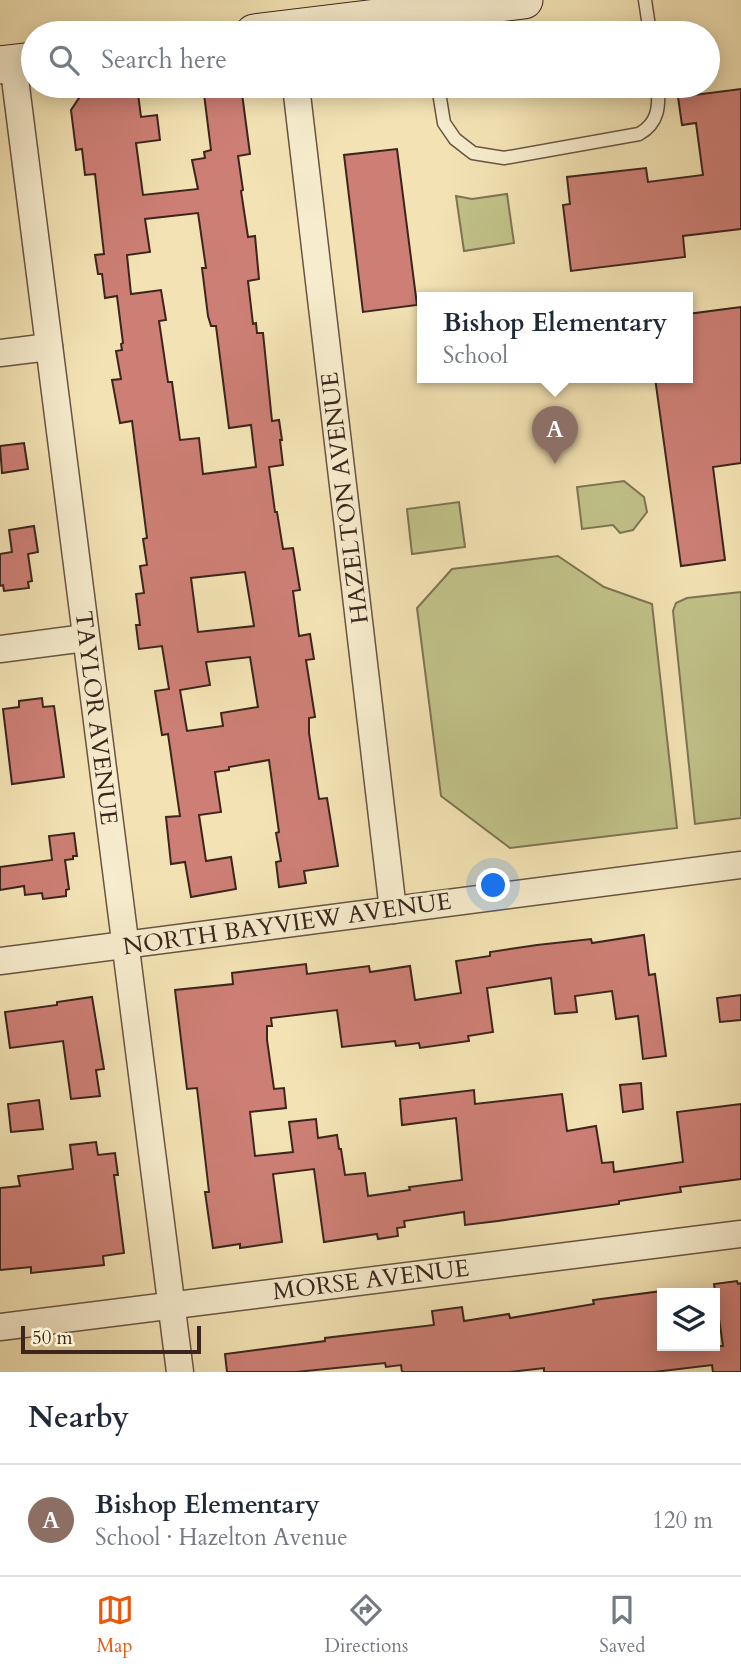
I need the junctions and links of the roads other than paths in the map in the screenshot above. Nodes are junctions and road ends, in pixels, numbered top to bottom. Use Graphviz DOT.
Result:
graph roads {
  1 [pos="524,0"];
  2 [pos="645,0"];
  3 [pos="388,21"];
  4 [pos="648,21"];
  5 [pos="15,63"];
  6 [pos="297,98"];
  7 [pos="440,98"];
  8 [pos="659,98"];
  9 [pos="49,347"];
  10 [pos="0,353"];
  11 [pos="85,638"];
  12 [pos="0,649"];
  13 [pos="741,865"];
  14 [pos="393,909"];
  15 [pos="126,946"];
  16 [pos="0,961"];
  17 [pos="741,1234"];
  18 [pos="171,1305"];
  19 [pos="0,1326"];
  20 [pos="180,1372"];
  1 -- 3 [label="street"];
  2 -- 4 [label="lane"];
  5 -- 9 [label="street, TAYLOR AVENUE"];
  6 -- 14 [label="street, HAZELTON AVENUE"];
  7 -- 8 [label="lane"];
  9 -- 10 [label="street"];
  9 -- 11 [label="street, TAYLOR AVENUE"];
  11 -- 12 [label="street"];
  11 -- 15 [label="street, TAYLOR AVENUE"];
  13 -- 14 [label="street, NORTH BAYVIEW AVENUE"];
  14 -- 15 [label="street, NORTH BAYVIEW AVENUE"];
  15 -- 16 [label="street, NORTH BAYVIEW AVENUE"];
  15 -- 18 [label="street, TAYLOR AVENUE"];
  17 -- 18 [label="street, MORSE AVENUE"];
  18 -- 19 [label="street, MORSE AVENUE"];
  18 -- 20 [label="street, TAYLOR AVENUE"];
}
